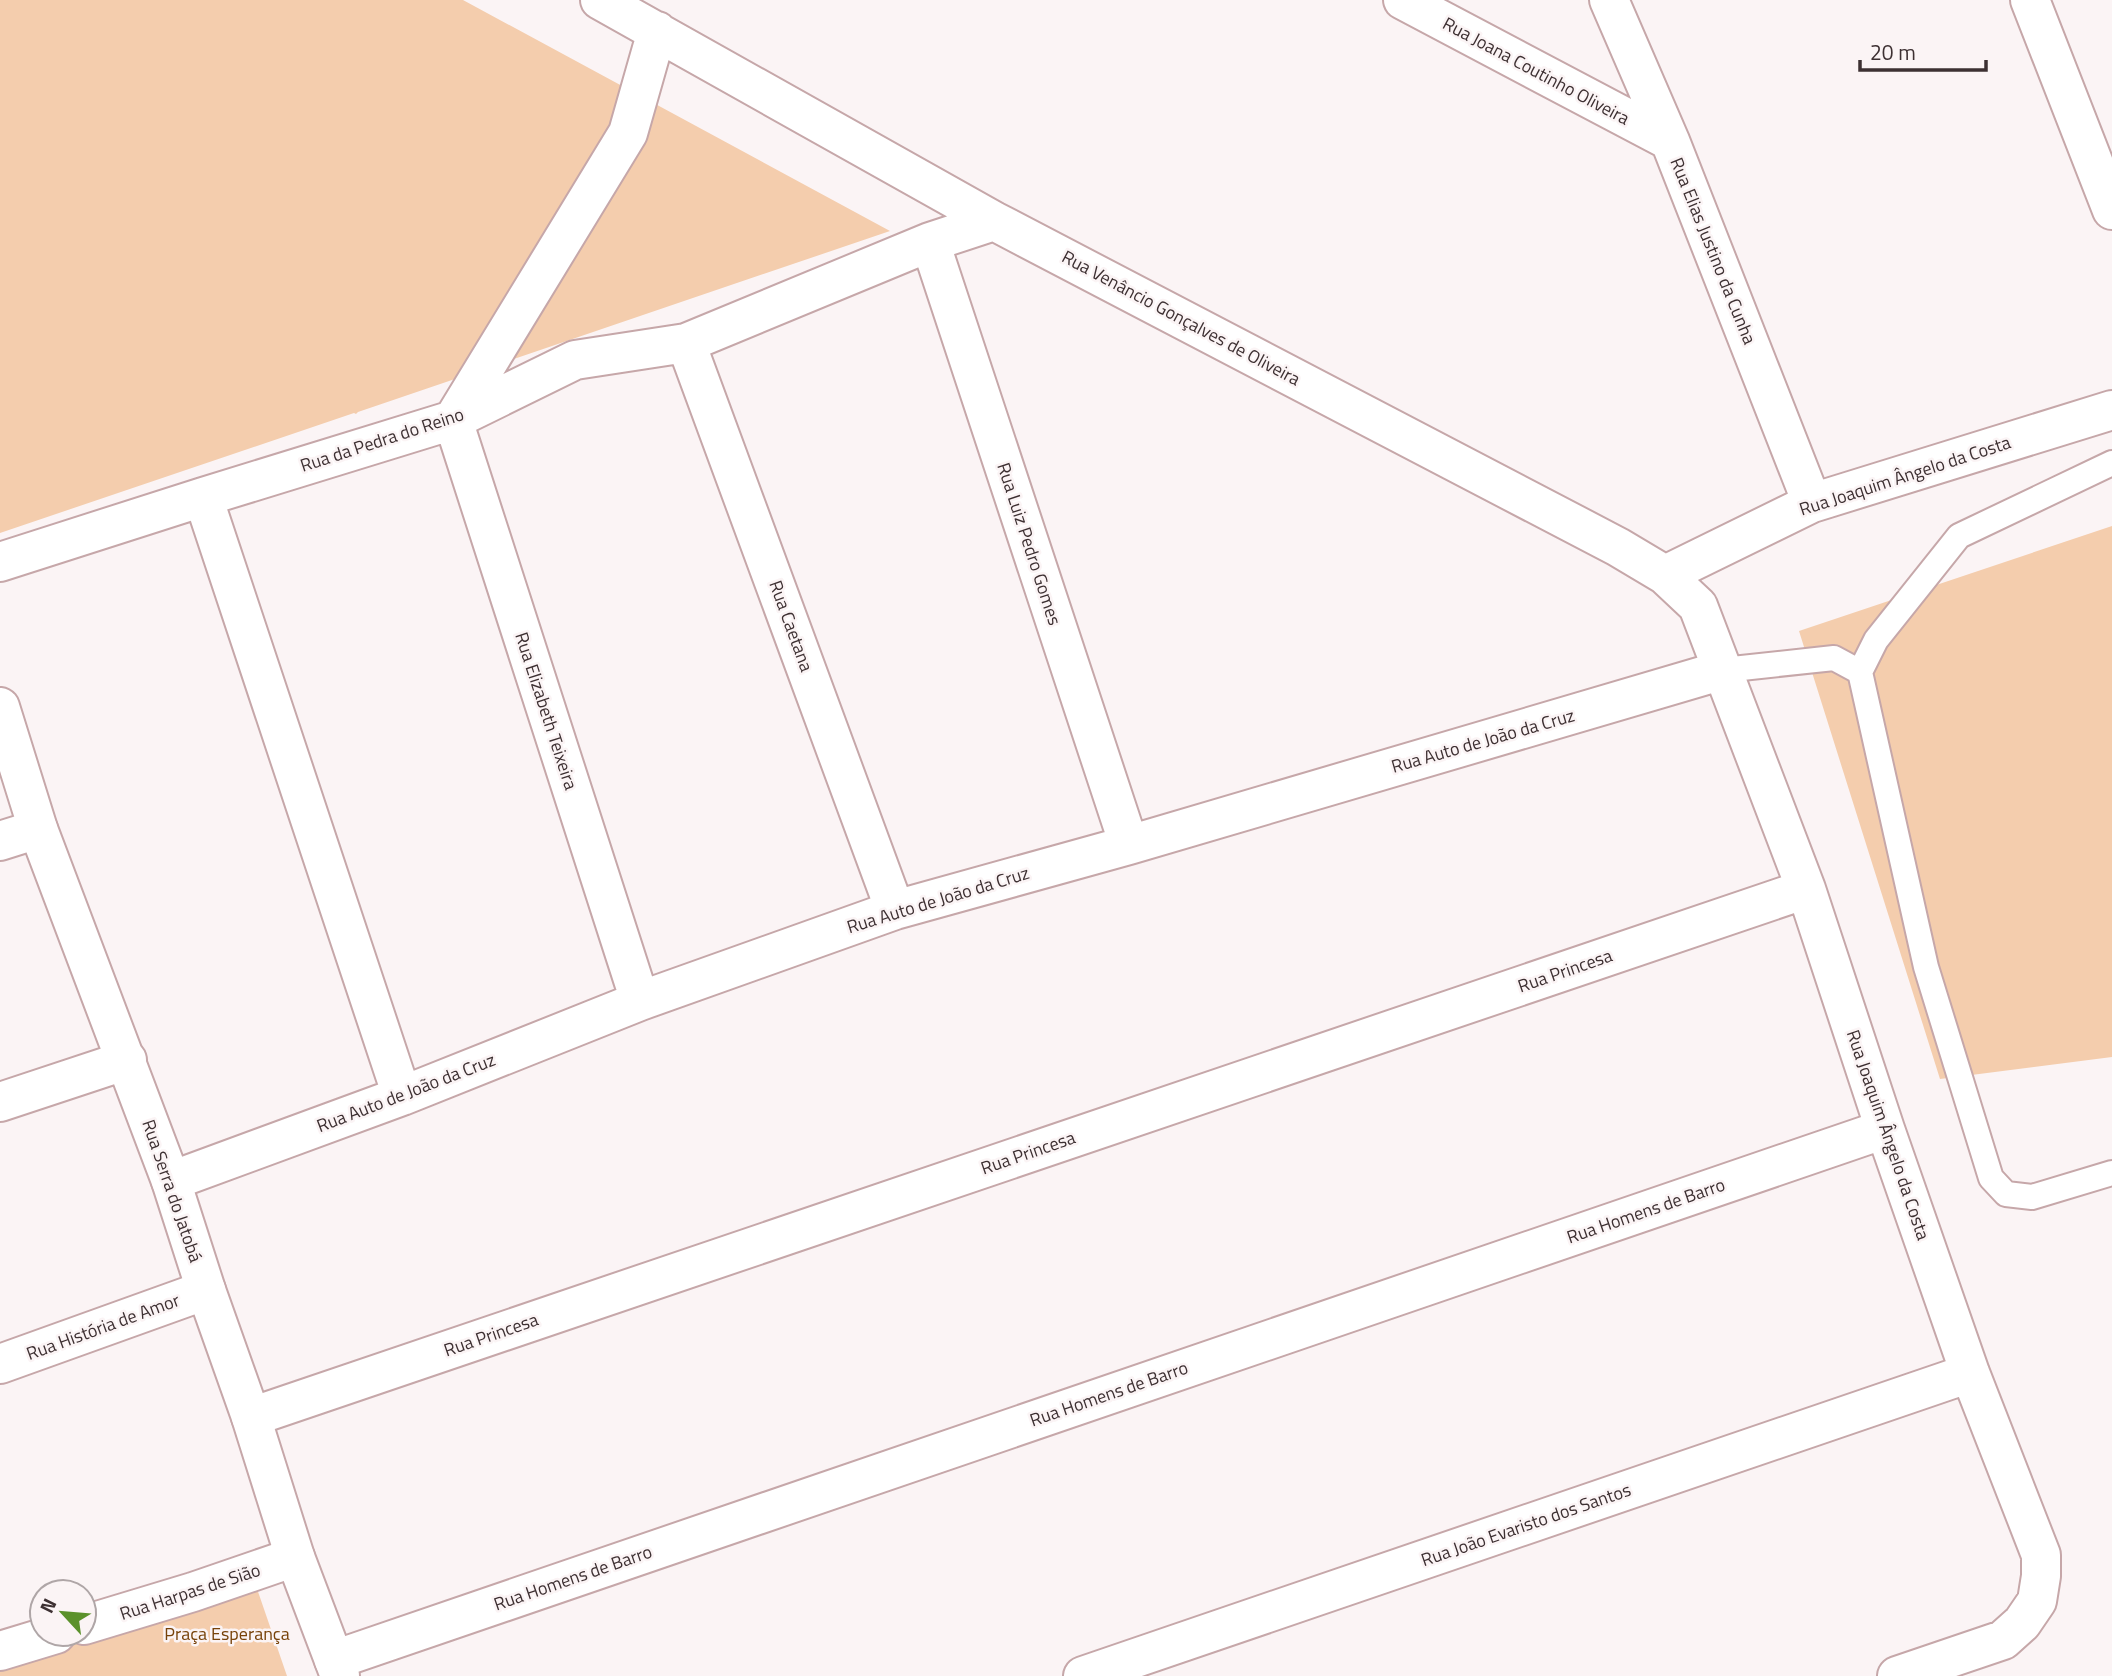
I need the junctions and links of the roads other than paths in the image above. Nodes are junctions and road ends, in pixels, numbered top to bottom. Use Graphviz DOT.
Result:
graph roads {
  1 [pos="600,0"];
  2 [pos="1403,0"];
  3 [pos="1609,0"];
  4 [pos="2030,0"];
  5 [pos="657,31"];
  6 [pos="1670,141"];
  7 [pos="2112,210"];
  8 [pos="994,220"];
  9 [pos="930,242"];
  10 [pos="686,342"];
  11 [pos="2112,410"];
  12 [pos="453,420"];
  13 [pos="2112,463"];
  14 [pos="203,497"];
  15 [pos="1812,503"];
  16 [pos="0,562"];
  17 [pos="1665,575"];
  18 [pos="1723,670"];
  19 [pos="1860,673"];
  20 [pos="0,707"];
  21 [pos="38,829"];
  22 [pos="0,841"];
  23 [pos="1129,845"];
  24 [pos="1805,889"];
  25 [pos="895,910"];
  26 [pos="639,1001"];
  27 [pos="127,1060"];
  28 [pos="402,1096"];
  29 [pos="0,1102"];
  30 [pos="1885,1129"];
  31 [pos="2112,1173"];
  32 [pos="171,1181"];
  33 [pos="206,1290"];
  34 [pos="0,1364"];
  35 [pos="1970,1373"];
  36 [pos="251,1417"];
  37 [pos="295,1557"];
  38 [pos="98,1621"];
  39 [pos="28,1642"];
  40 [pos="0,1651"];
  41 [pos="337,1668"];
  42 [pos="1083,1676"];
  43 [pos="1897,1676"];
  1 -- 5 [label="street, Rua Venâncio Gonçalves de Oliveira"];
  2 -- 6 [label="street, Rua Joana Coutinho Oliveira"];
  3 -- 6 [label="street, Rua Elias Justino da Cunha"];
  4 -- 7 [label="street"];
  5 -- 8 [label="street, Rua Venâncio Gonçalves de Oliveira"];
  5 -- 12 [label="street"];
  6 -- 15 [label="street, Rua Elias Justino da Cunha"];
  8 -- 9 [label="street, Rua da Pedra do Reino"];
  8 -- 17 [label="street, Rua Venâncio Gonçalves de Oliveira"];
  9 -- 10 [label="street, Rua da Pedra do Reino"];
  9 -- 23 [label="street, Rua Luiz Pedro Gomes"];
  10 -- 12 [label="street, Rua da Pedra do Reino"];
  10 -- 25 [label="street, Rua Caetana"];
  11 -- 15 [label="street, Rua Joaquim Ângelo da Costa"];
  12 -- 14 [label="street, Rua da Pedra do Reino"];
  12 -- 26 [label="street, Rua Elizabeth Teixeira"];
  13 -- 19 [label="lane"];
  14 -- 16 [label="street, Rua da Pedra do Reino"];
  14 -- 28 [label="street"];
  15 -- 17 [label="street, Rua Joaquim Ângelo da Costa"];
  17 -- 18 [label="street, Rua Venâncio Gonçalves de Oliveira"];
  18 -- 19 [label="lane"];
  18 -- 23 [label="street, Rua Auto de João da Cruz"];
  18 -- 24 [label="street, Rua Joaquim Ângelo da Costa"];
  19 -- 31 [label="lane"];
  20 -- 21 [label="street, Rua Serra do Jatobá"];
  21 -- 22 [label="street"];
  21 -- 27 [label="street, Rua Serra do Jatobá"];
  23 -- 25 [label="street, Rua Auto de João da Cruz"];
  24 -- 30 [label="street, Rua Joaquim Ângelo da Costa"];
  24 -- 36 [label="street, Rua Princesa"];
  25 -- 26 [label="street, Rua Auto de João da Cruz"];
  26 -- 28 [label="street, Rua Auto de João da Cruz"];
  27 -- 29 [label="street"];
  27 -- 32 [label="street, Rua Serra do Jatobá"];
  28 -- 32 [label="street, Rua Auto de João da Cruz"];
  30 -- 35 [label="street, Rua Joaquim Ângelo da Costa"];
  30 -- 41 [label="street, Rua Homens de Barro"];
  32 -- 33 [label="street, Rua Serra do Jatobá"];
  33 -- 34 [label="street, Rua História de Amor"];
  33 -- 36 [label="street, Rua Serra do Jatobá"];
  35 -- 42 [label="street, Rua João Evaristo dos Santos"];
  35 -- 43 [label="street, Rua Joaquim Ângelo da Costa"];
  36 -- 37 [label="street, Rua Serra do Jatobá"];
  37 -- 38 [label="street, Rua Harpas de Sião"];
  37 -- 41 [label="street, Rua Serra do Jatobá"];
  39 -- 40 [label="street"];
}
